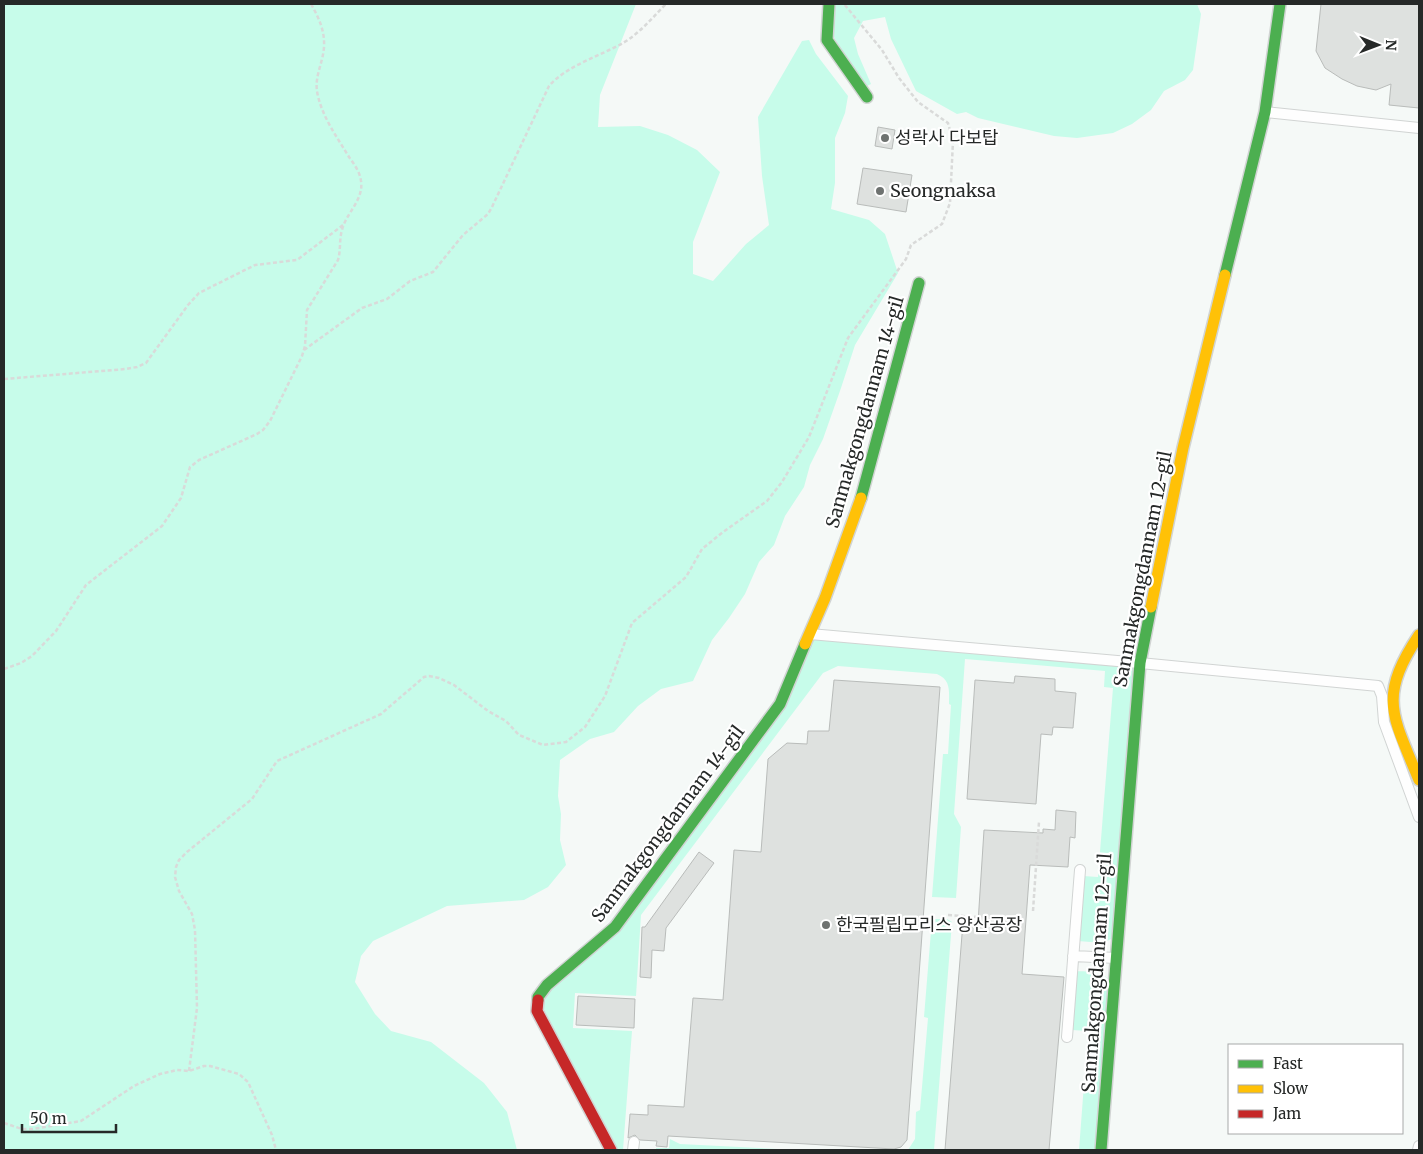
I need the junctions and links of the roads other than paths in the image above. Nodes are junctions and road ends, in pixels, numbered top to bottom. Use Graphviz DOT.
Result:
graph roads {
  1 [pos="828,4"];
  2 [pos="1280,4"];
  3 [pos="867,97"];
  4 [pos="1265,112"];
  5 [pos="1419,128"];
  6 [pos="919,283"];
  7 [pos="810,634"];
  8 [pos="1419,636"];
  9 [pos="1140,663"];
  10 [pos="1419,780"];
  11 [pos="1419,817"];
  12 [pos="1080,870"];
  13 [pos="1074,956"];
  14 [pos="1116,958"];
  15 [pos="1068,1037"];
  16 [pos="1419,1146"];
  17 [pos="611,1150"];
  18 [pos="1101,1150"];
  19 [pos="1418,1150"];
  1 -- 3 [label="street"];
  2 -- 4 [label="street, Sanmakgongdannam 12-gil"];
  4 -- 5 [label="street"];
  4 -- 9 [label="street, Sanmakgongdannam 12-gil"];
  6 -- 7 [label="street, Sanmakgongdannam 14-gil"];
  7 -- 9 [label="street"];
  7 -- 17 [label="street, Sanmakgongdannam 14-gil"];
  8 -- 10 [label="street"];
  9 -- 11 [label="street"];
  9 -- 14 [label="street, Sanmakgongdannam 12-gil"];
  12 -- 13 [label="street"];
  13 -- 14 [label="street"];
  13 -- 15 [label="street"];
  14 -- 18 [label="street, Sanmakgongdannam 12-gil"];
  16 -- 19 [label="street"];
}
